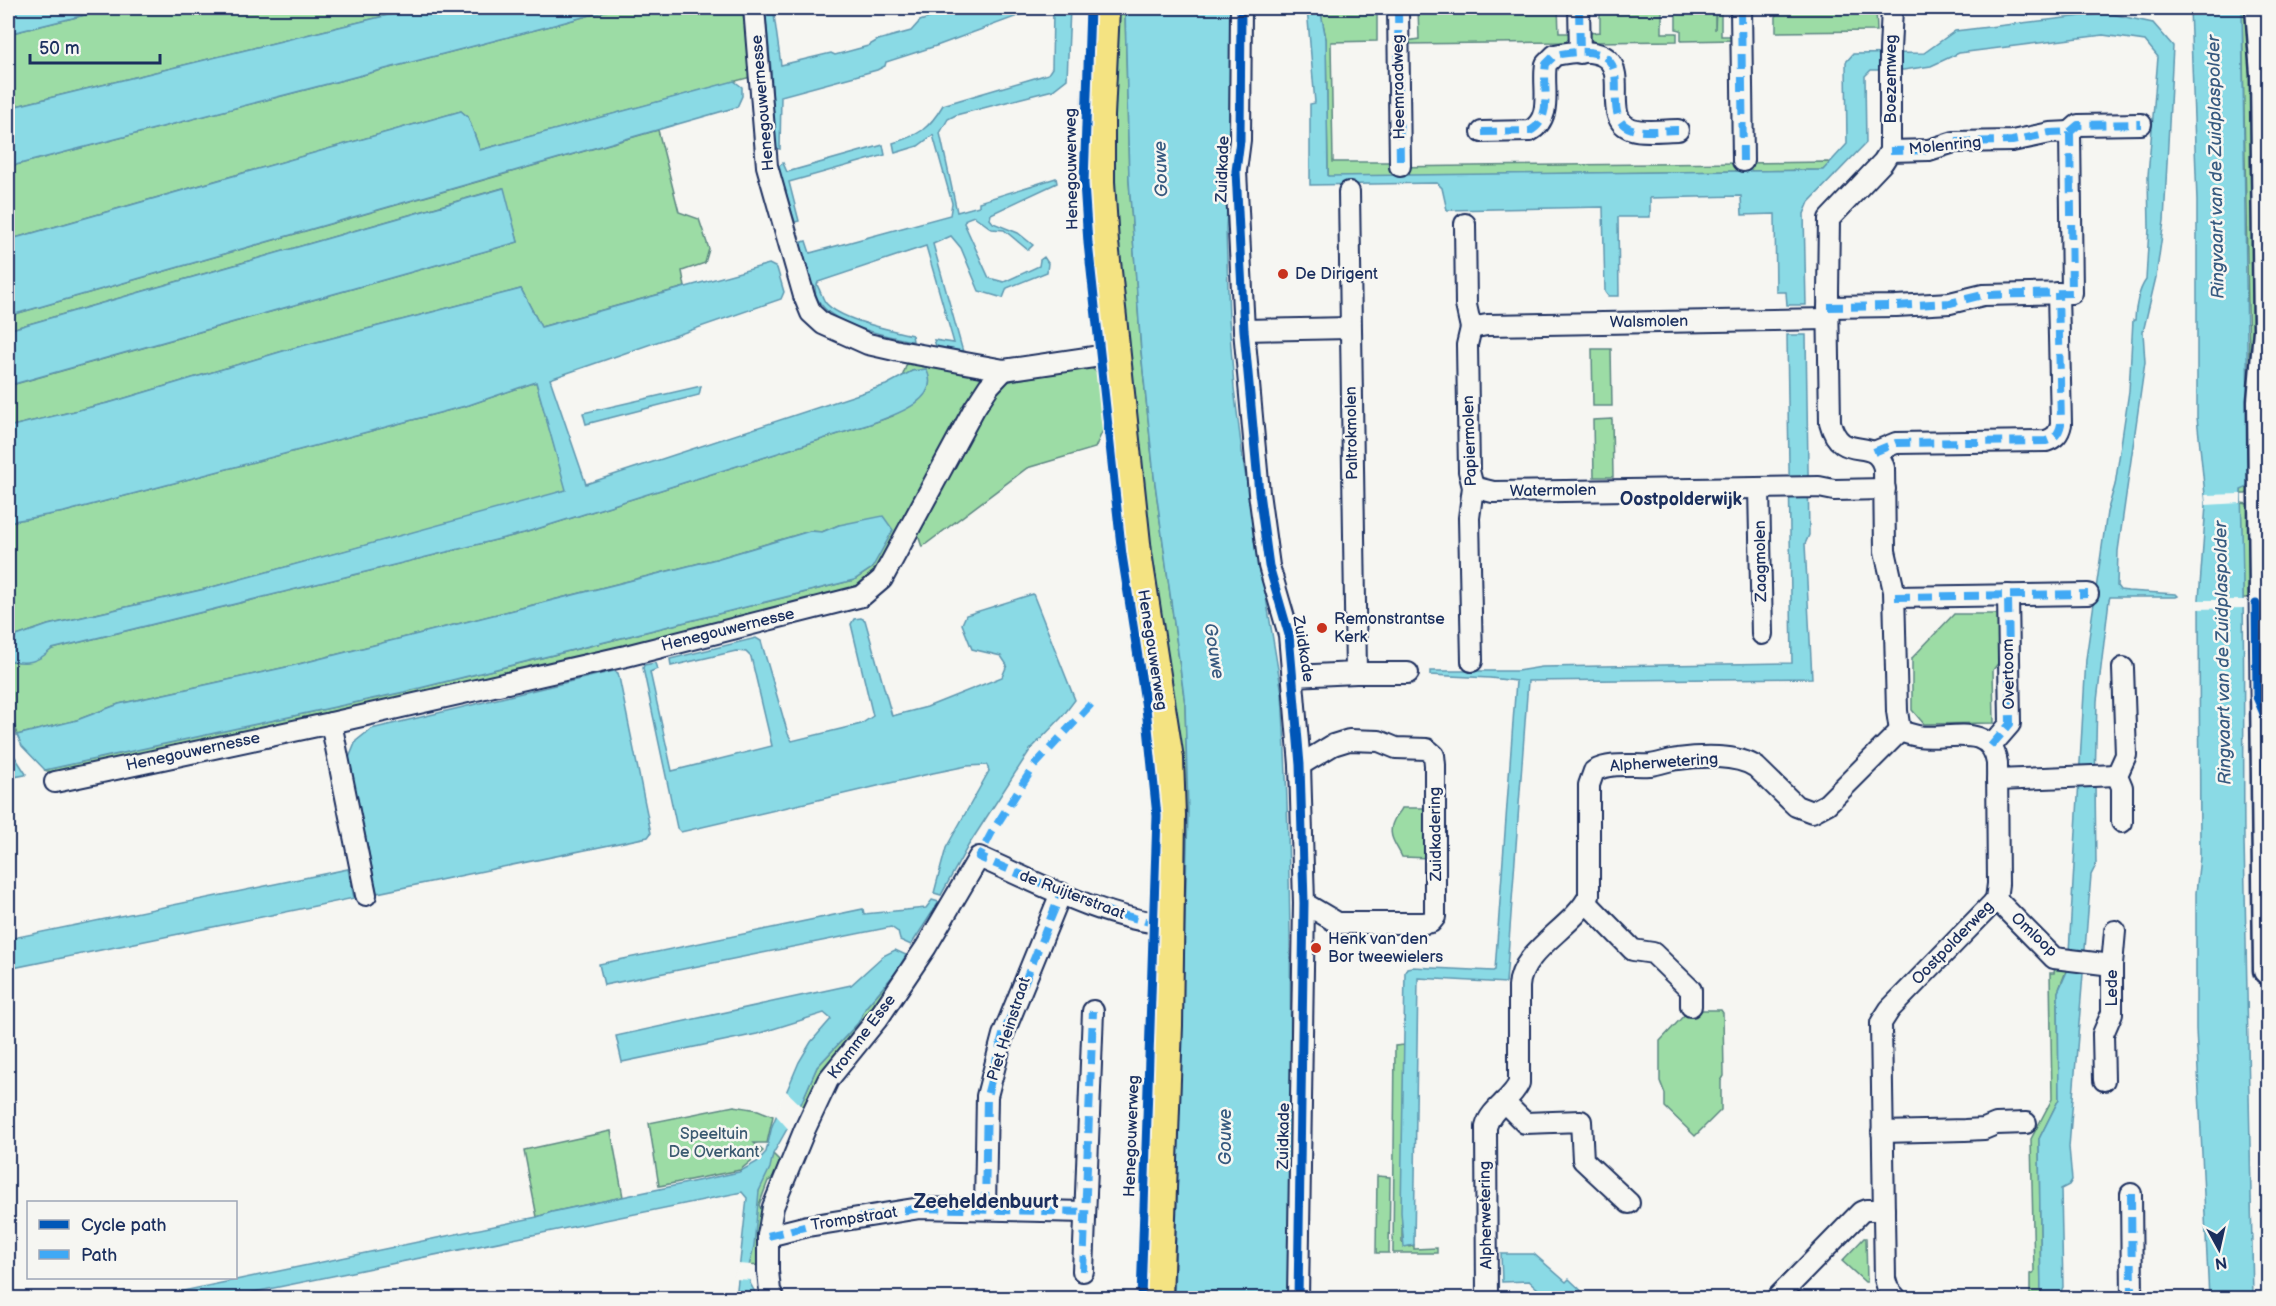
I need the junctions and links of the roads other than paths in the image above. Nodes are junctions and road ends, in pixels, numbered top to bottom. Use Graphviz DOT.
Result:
graph roads {
  1 [pos="754,8"];
  2 [pos="1103,8"];
  3 [pos="1241,8"];
  4 [pos="1398,8"];
  5 [pos="1579,8"];
  6 [pos="1741,8"];
  7 [pos="1892,8"];
  8 [pos="2260,8"];
  9 [pos="2268,26"];
  10 [pos="1580,53"];
  11 [pos="2265,74"];
  12 [pos="2141,124"];
  13 [pos="1678,130"];
  14 [pos="1482,132"];
  15 [pos="2070,132"];
  16 [pos="1890,151"];
  17 [pos="1743,161"];
  18 [pos="1400,166"];
  19 [pos="1349,192"];
  20 [pos="1465,224"];
  21 [pos="2058,293"];
  22 [pos="1828,313"];
  23 [pos="1350,328"];
  24 [pos="1471,328"];
  25 [pos="1244,330"];
  26 [pos="2268,333"];
  27 [pos="1114,354"];
  28 [pos="1004,370"];
  29 [pos="1874,452"];
  30 [pos="1473,487"];
  31 [pos="1759,488"];
  32 [pos="1885,489"];
  33 [pos="2088,594"];
  34 [pos="2008,595"];
  35 [pos="1895,597"];
  36 [pos="2266,632"];
  37 [pos="1762,634"];
  38 [pos="1472,661"];
  39 [pos="2123,668"];
  40 [pos="1408,673"];
  41 [pos="1356,674"];
  42 [pos="1293,676"];
  43 [pos="332,723"];
  44 [pos="1900,731"];
  45 [pos="1992,746"];
  46 [pos="1300,765"];
  47 [pos="2109,775"];
  48 [pos="1997,780"];
  49 [pos="54,782"];
  50 [pos="2122,822"];
  51 [pos="979,857"];
  52 [pos="1061,893"];
  53 [pos="366,896"];
  54 [pos="1996,899"];
  55 [pos="1586,902"];
  56 [pos="1304,903"];
  57 [pos="1168,924"];
  58 [pos="2115,931"];
  59 [pos="2112,965"];
  60 [pos="2268,970"];
  61 [pos="1691,1006"];
  62 [pos="1093,1011"];
  63 [pos="2104,1080"];
  64 [pos="1504,1102"];
  65 [pos="2026,1123"];
  66 [pos="1882,1132"];
  67 [pos="2131,1194"];
  68 [pos="1629,1203"];
  69 [pos="985,1208"];
  70 [pos="1884,1210"];
  71 [pos="1084,1212"];
  72 [pos="768,1236"];
  73 [pos="1083,1271"];
  74 [pos="774,1299"];
  75 [pos="1156,1299"];
  76 [pos="1298,1299"];
  77 [pos="1487,1299"];
  78 [pos="1777,1299"];
  79 [pos="1896,1299"];
  80 [pos="2132,1299"];
  1 -- 28 [label="street, Henegouwernesse"];
  2 -- 27 [label="main road, Henegouwerweg"];
  3 -- 25 [label="street, Zuidkade"];
  4 -- 18 [label="street, Heemraadweg"];
  5 -- 10 [label="street"];
  6 -- 17 [label="street"];
  7 -- 16 [label="street, Boezemweg"];
  8 -- 11 [label="main road"];
  9 -- 11 [label="main road"];
  10 -- 13 [label="street"];
  10 -- 14 [label="street"];
  11 -- 26 [label="main road"];
  12 -- 15 [label="street, Molenring"];
  15 -- 16 [label="street, Molenring"];
  15 -- 21 [label="street"];
  16 -- 22 [label="street, Molenring"];
  19 -- 23 [label="street, Paltrokmolen"];
  20 -- 24 [label="street, Papiermolen"];
  21 -- 22 [label="street"];
  21 -- 29 [label="street"];
  22 -- 24 [label="street, Walsmolen"];
  22 -- 29 [label="street, Molenring"];
  23 -- 25 [label="street"];
  23 -- 41 [label="street, Paltrokmolen"];
  24 -- 30 [label="street, Papiermolen"];
  25 -- 42 [label="street, Zuidkade"];
  26 -- 36 [label="main road"];
  27 -- 28 [label="street, Henegouwernesse"];
  27 -- 57 [label="main road, Henegouwerweg"];
  28 -- 43 [label="street, Henegouwernesse"];
  29 -- 32 [label="street"];
  30 -- 31 [label="street, Watermolen"];
  30 -- 38 [label="street, Papiermolen"];
  31 -- 32 [label="street, Watermolen"];
  31 -- 37 [label="street, Zaagmolen"];
  32 -- 35 [label="street"];
  33 -- 34 [label="street"];
  34 -- 35 [label="street"];
  34 -- 45 [label="street, Overtoom"];
  35 -- 44 [label="street"];
  36 -- 60 [label="main road"];
  39 -- 47 [label="street"];
  40 -- 41 [label="street"];
  41 -- 42 [label="street"];
  42 -- 46 [label="street, Zuidkade"];
  43 -- 49 [label="street, Henegouwernesse"];
  43 -- 53 [label="street"];
  44 -- 45 [label="street"];
  44 -- 55 [label="street, Alpherwetering"];
  45 -- 48 [label="street, Oostpolderweg"];
  46 -- 56 [label="street, Zuidkade"];
  46 -- 56 [label="street, Zuidkadering"];
  47 -- 48 [label="street"];
  47 -- 50 [label="street"];
  48 -- 54 [label="street, Oostpolderweg"];
  51 -- 52 [label="street, de Ruijterstraat"];
  51 -- 72 [label="street, Kromme Esse"];
  52 -- 57 [label="street, de Ruijterstraat"];
  52 -- 69 [label="street, Piet Heinstraat"];
  54 -- 59 [label="street, Omloop"];
  54 -- 66 [label="street, Oostpolderweg"];
  55 -- 61 [label="street"];
  55 -- 64 [label="street, Alpherwetering"];
  56 -- 76 [label="street, Zuidkade"];
  57 -- 75 [label="main road, Henegouwerweg"];
  58 -- 59 [label="street, Lede"];
  59 -- 63 [label="street, Lede"];
  62 -- 71 [label="street"];
  64 -- 68 [label="street"];
  64 -- 77 [label="street, Alpherwetering"];
  65 -- 66 [label="street"];
  66 -- 70 [label="street, Oostpolderweg"];
  67 -- 80 [label="street"];
  69 -- 71 [label="street, Trompstraat"];
  69 -- 72 [label="street, Trompstraat"];
  70 -- 78 [label="street"];
  70 -- 79 [label="street, Oostpolderweg"];
  71 -- 73 [label="street"];
  72 -- 74 [label="street, Kromme Esse"];
}
